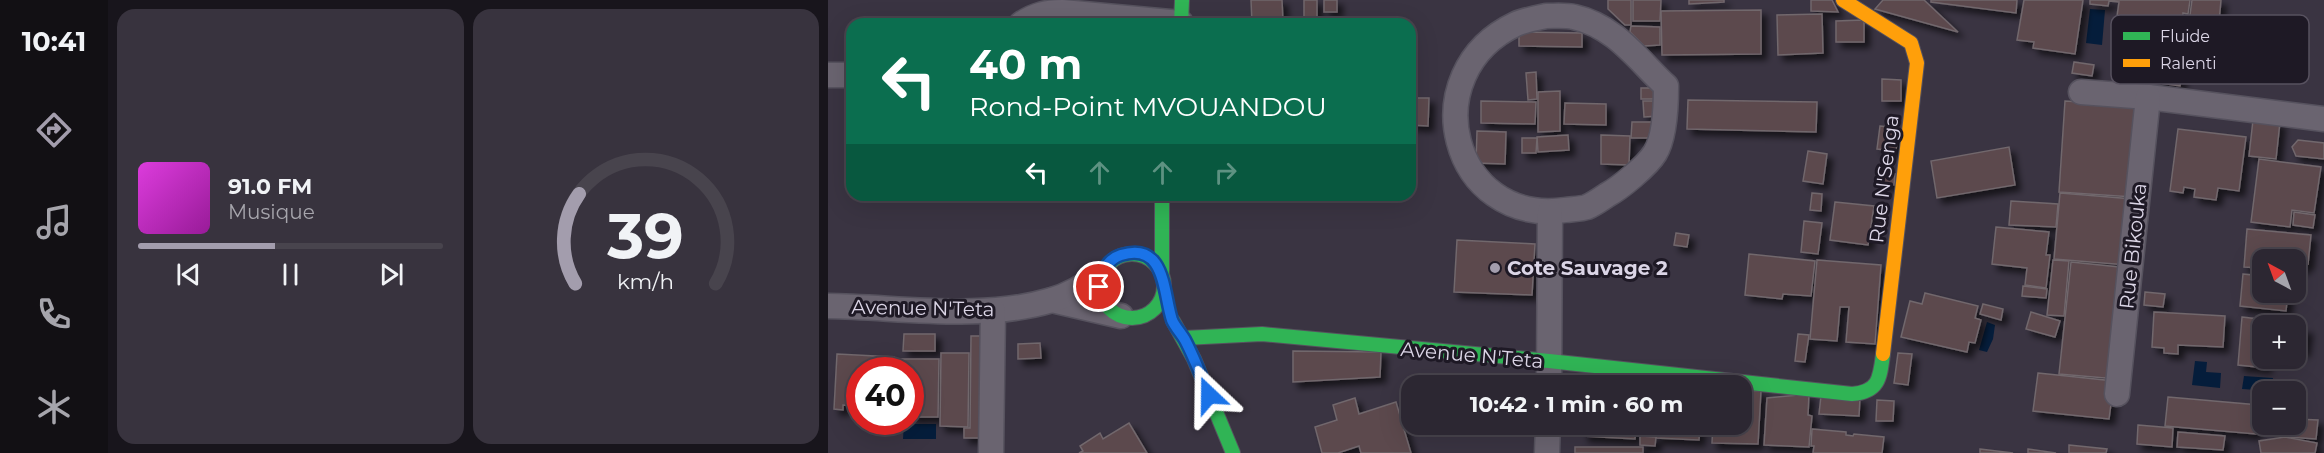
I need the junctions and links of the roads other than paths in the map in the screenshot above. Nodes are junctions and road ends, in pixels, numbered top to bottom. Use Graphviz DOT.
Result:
graph roads {
  1 [pos="1182,0"];
  2 [pos="1843,0"];
  3 [pos="1548,8"];
  4 [pos="1030,18"];
  5 [pos="1122,18"];
  6 [pos="1181,18"];
  7 [pos="828,75"];
  8 [pos="846,75"];
  9 [pos="2081,92"];
  10 [pos="2148,97"];
  11 [pos="2324,119"];
  12 [pos="1160,201"];
  13 [pos="1161,201"];
  14 [pos="1550,212"];
  15 [pos="1150,219"];
  16 [pos="1132,243"];
  17 [pos="1118,256"];
  18 [pos="1101,275"];
  19 [pos="1163,278"];
  20 [pos="1052,300"];
  21 [pos="828,306"];
  22 [pos="993,311"];
  23 [pos="1127,317"];
  24 [pos="1173,322"];
  25 [pos="1184,338"];
  26 [pos="1549,361"];
  27 [pos="1549,375"];
  28 [pos="1866,393"];
  29 [pos="2117,394"];
  30 [pos="1548,435"];
  31 [pos="991,453"];
  32 [pos="1233,453"];
  33 [pos="1548,453"];
  1 -- 6 [label="street"];
  2 -- 28 [label="street, Rue N'Senga"];
  3 -- 14 [label="street"];
  3 -- 14 [label="street"];
  4 -- 5 [label="street"];
  7 -- 8 [label="street"];
  9 -- 10 [label="street"];
  10 -- 11 [label="street"];
  10 -- 29 [label="street, Rue Bikouka"];
  12 -- 15 [label="street"];
  13 -- 19 [label="street"];
  14 -- 26 [label="street"];
  16 -- 17 [label="street"];
  17 -- 18 [label="street"];
  17 -- 19 [label="street"];
  18 -- 20 [label="street, Avenue N'Teta"];
  18 -- 23 [label="street"];
  19 -- 23 [label="street"];
  19 -- 24 [label="street"];
  20 -- 22 [label="street, Avenue N'Teta"];
  20 -- 23 [label="street, Avenue N'Teta"];
  21 -- 22 [label="street, Avenue N'Teta"];
  22 -- 31 [label="street"];
  23 -- 24 [label="street"];
  24 -- 25 [label="street"];
  25 -- 26 [label="street, Avenue N'Teta"];
  25 -- 32 [label="street"];
  26 -- 27 [label="street"];
  26 -- 28 [label="street, Avenue N'Teta"];
  30 -- 33 [label="street"];
}
